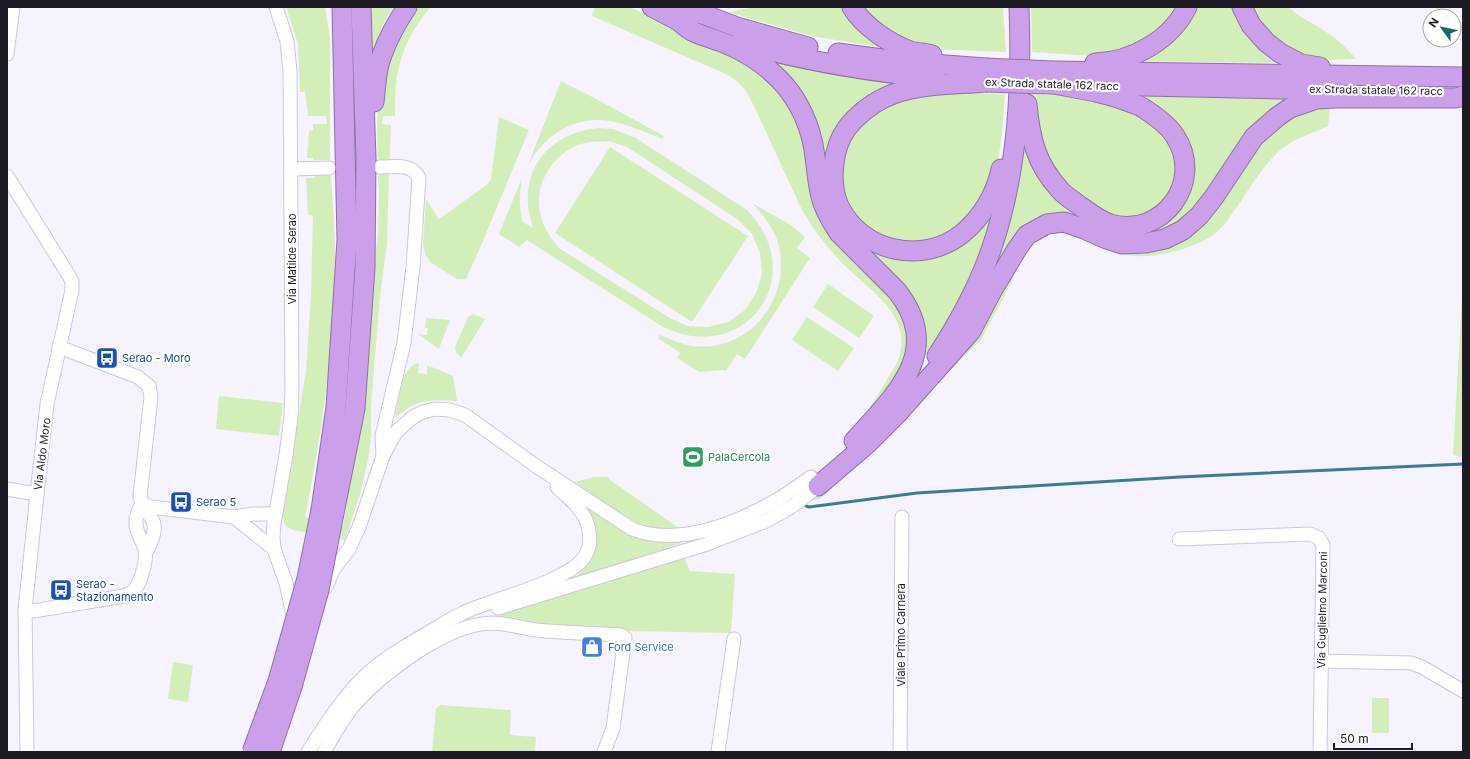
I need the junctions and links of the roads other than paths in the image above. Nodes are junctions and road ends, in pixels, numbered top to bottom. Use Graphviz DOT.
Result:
graph roads {
  1 [pos="13,7"];
  2 [pos="276,7"];
  3 [pos="330,7"];
  4 [pos="342,7"];
  5 [pos="362,7"];
  6 [pos="407,7"];
  7 [pos="652,7"];
  8 [pos="852,7"];
  9 [pos="1010,7"];
  10 [pos="1019,7"];
  11 [pos="1027,7"];
  12 [pos="1187,7"];
  13 [pos="1242,7"];
  14 [pos="680,13"];
  15 [pos="1020,34"];
  16 [pos="7,54"];
  17 [pos="1020,59"];
  18 [pos="1463,70"];
  19 [pos="986,75"];
  20 [pos="1375,76"];
  21 [pos="1463,77"];
  22 [pos="1053,78"];
  23 [pos="1463,91"];
  24 [pos="1317,94"];
  25 [pos="1019,96"];
  26 [pos="1463,96"];
  27 [pos="373,162"];
  28 [pos="328,168"];
  29 [pos="292,169"];
  30 [pos="7,176"];
  31 [pos="347,240"];
  32 [pos="60,347"];
  33 [pos="919,381"];
  34 [pos="898,413"];
  35 [pos="854,441"];
  36 [pos="383,456"];
  37 [pos="536,466"];
  38 [pos="815,481"];
  39 [pos="7,488"];
  40 [pos="37,494"];
  41 [pos="142,503"];
  42 [pos="276,511"];
  43 [pos="328,512"];
  44 [pos="234,517"];
  45 [pos="902,517"];
  46 [pos="1179,539"];
  47 [pos="274,549"];
  48 [pos="25,610"];
  49 [pos="437,627"];
  50 [pos="734,639"];
  51 [pos="300,649"];
  52 [pos="1321,661"];
  53 [pos="1463,691"];
  54 [pos="27,752"];
  55 [pos="252,752"];
  56 [pos="265,752"];
  57 [pos="270,752"];
  58 [pos="308,752"];
  59 [pos="324,752"];
  60 [pos="604,752"];
  61 [pos="718,752"];
  62 [pos="900,752"];
  63 [pos="1320,752"];
  1 -- 16 [label="street"];
  2 -- 29 [label="street, Via Matilde Serao"];
  3 -- 31 [label="highway"];
  4 -- 31 [label="highway"];
  5 -- 27 [label="highway"];
  6 -- 27 [label="highway"];
  7 -- 14 [label="highway, ex Strada statale 162 racc"];
  8 -- 19 [label="highway"];
  9 -- 17 [label="highway"];
  10 -- 15 [label="highway"];
  11 -- 15 [label="highway"];
  12 -- 22 [label="highway"];
  13 -- 20 [label="highway"];
  14 -- 19 [label="highway, ex Strada statale 162 racc"];
  14 -- 35 [label="highway"];
  15 -- 17 [label="highway"];
  17 -- 22 [label="highway"];
  17 -- 25 [label="highway"];
  18 -- 20 [label="highway"];
  19 -- 22 [label="highway, ex Strada statale 162 racc, bridge"];
  19 -- 25 [label="highway"];
  20 -- 21 [label="highway, ex Strada statale 162 racc"];
  20 -- 22 [label="highway, ex Strada statale 162 racc"];
  22 -- 24 [label="highway, ex Strada statale 162 racc"];
  23 -- 24 [label="highway, ex Strada statale 162 racc"];
  24 -- 26 [label="highway"];
  24 -- 34 [label="highway"];
  25 -- 33 [label="highway"];
  27 -- 36 [label="street"];
  27 -- 43 [label="highway"];
  28 -- 29 [label="street"];
  29 -- 42 [label="street, Via Matilde Serao"];
  30 -- 32 [label="street, Via Aldo Moro"];
  31 -- 43 [label="highway"];
  32 -- 40 [label="street, Via Aldo Moro"];
  32 -- 41 [label="street"];
  33 -- 34 [label="highway"];
  33 -- 35 [label="highway"];
  34 -- 38 [label="highway"];
  35 -- 38 [label="highway"];
  36 -- 37 [label="street"];
  36 -- 51 [label="street"];
  37 -- 38 [label="street"];
  37 -- 49 [label="street"];
  38 -- 49 [label="street"];
  39 -- 40 [label="street"];
  40 -- 48 [label="street, Via Aldo Moro"];
  41 -- 44 [label="street"];
  41 -- 48 [label="street"];
  42 -- 44 [label="street"];
  42 -- 47 [label="street, Via Matilde Serao"];
  43 -- 55 [label="highway, bridge"];
  43 -- 57 [label="highway, bridge"];
  44 -- 47 [label="street"];
  45 -- 62 [label="street, Viale Primo Carnera"];
  46 -- 52 [label="street, Via Guglielmo Marconi"];
  47 -- 51 [label="street"];
  48 -- 54 [label="street, Via Aldo Moro"];
  49 -- 58 [label="street"];
  50 -- 61 [label="street"];
  51 -- 56 [label="street"];
  52 -- 53 [label="street"];
  52 -- 63 [label="street, Via Guglielmo Marconi"];
  59 -- 60 [label="street"];
}
